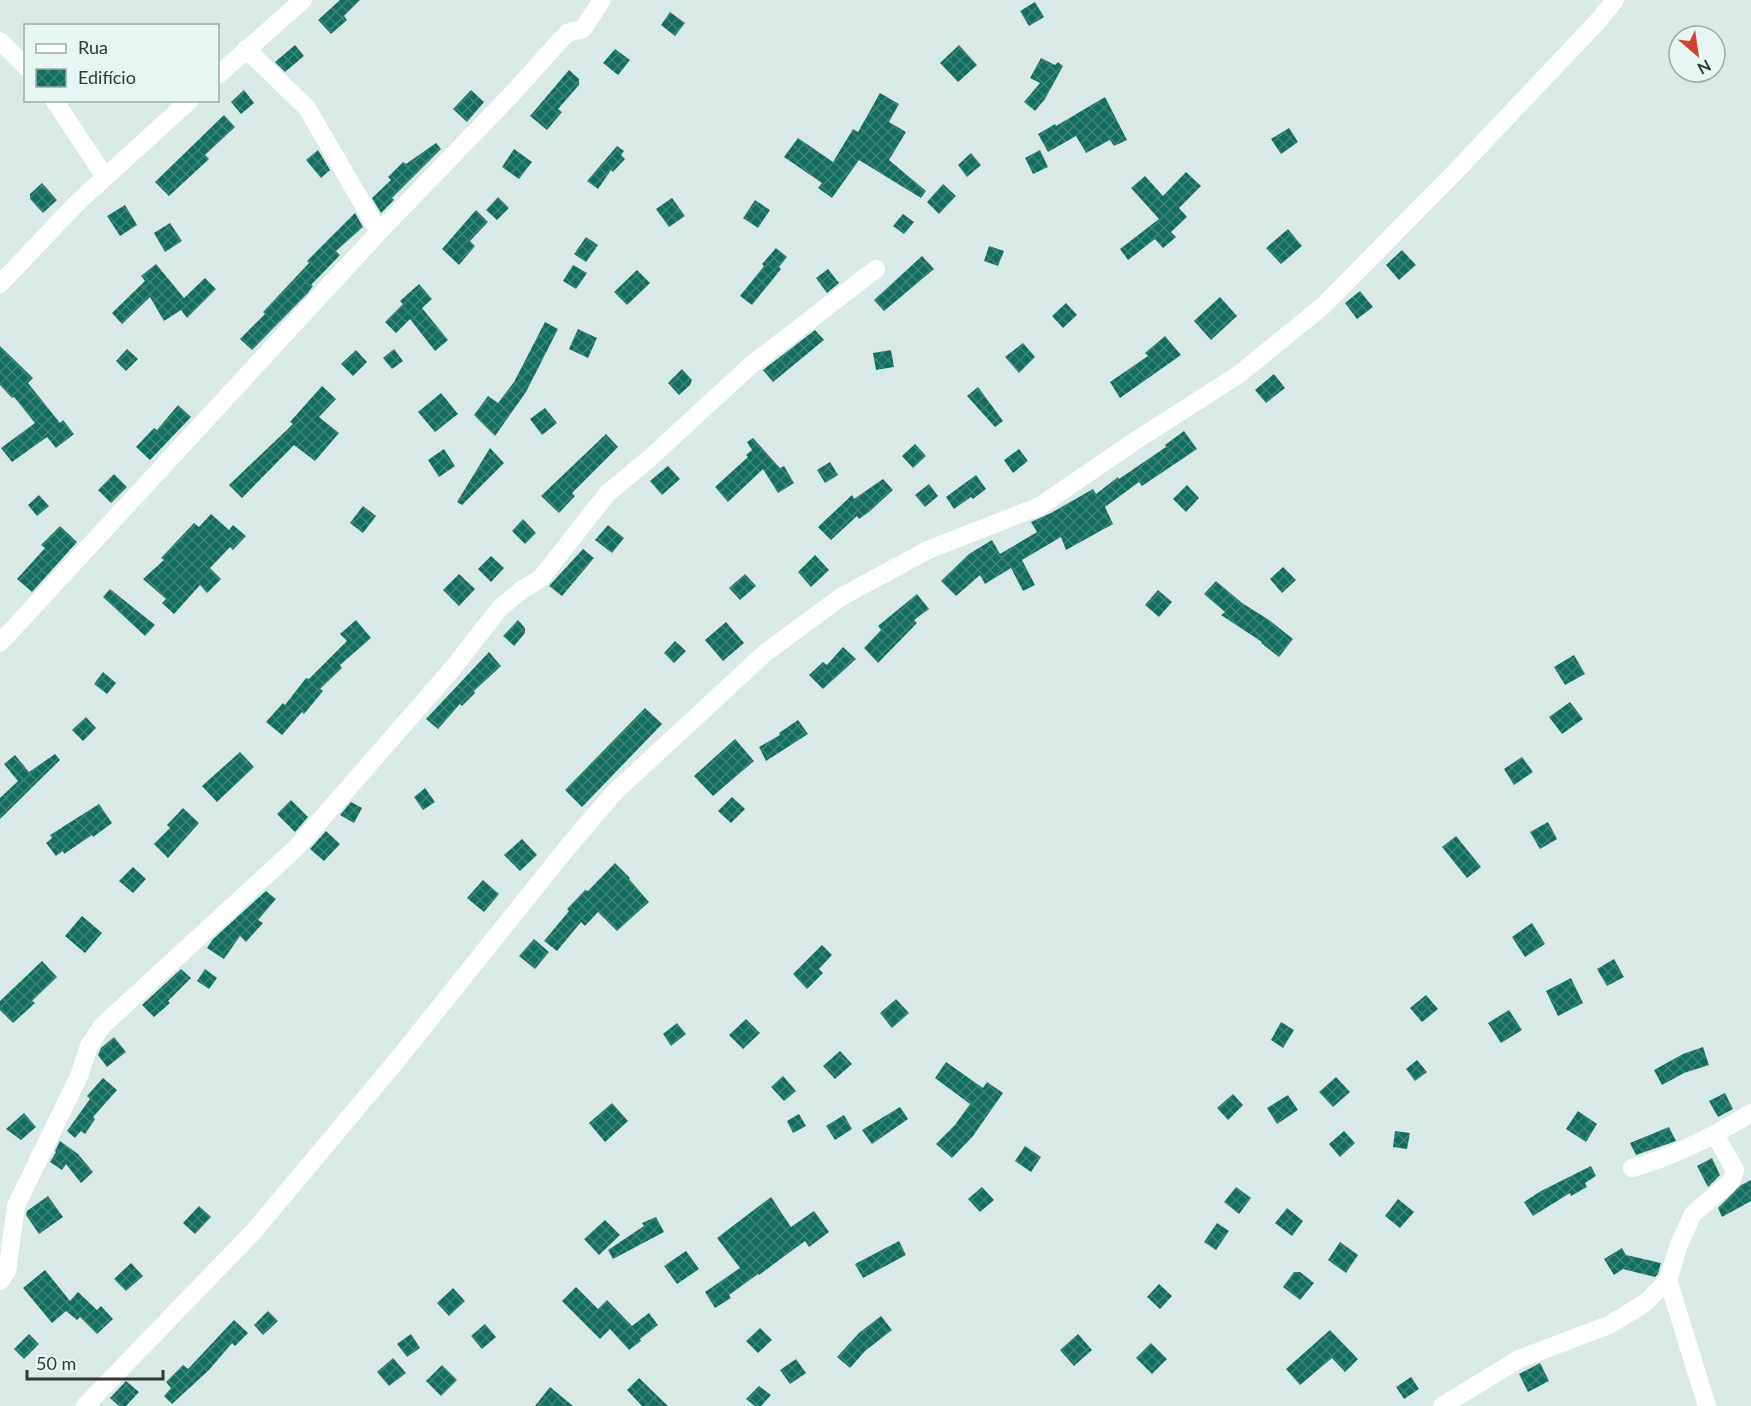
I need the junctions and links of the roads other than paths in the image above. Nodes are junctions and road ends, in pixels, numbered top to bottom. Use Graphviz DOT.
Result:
graph roads {
  1 [pos="303,0"];
  2 [pos="602,0"];
  3 [pos="1615,0"];
  4 [pos="0,41"];
  5 [pos="246,50"];
  6 [pos="24,65"];
  7 [pos="219,74"];
  8 [pos="55,102"];
  9 [pos="188,102"];
  10 [pos="105,177"];
  11 [pos="379,232"];
  12 [pos="876,269"];
  13 [pos="0,284"];
  14 [pos="0,643"];
  15 [pos="1751,1113"];
  16 [pos="1715,1135"];
  17 [pos="1632,1168"];
  18 [pos="1668,1280"];
  19 [pos="0,1281"];
  20 [pos="85,1406"];
  21 [pos="1442,1406"];
  22 [pos="1707,1406"];
  1 -- 5 [label="street"];
  2 -- 11 [label="street"];
  3 -- 20 [label="street"];
  4 -- 6 [label="street"];
  5 -- 7 [label="street"];
  5 -- 11 [label="street"];
  8 -- 10 [label="street"];
  9 -- 10 [label="street"];
  10 -- 13 [label="street"];
  11 -- 14 [label="street"];
  12 -- 19 [label="street"];
  15 -- 16 [label="street"];
  16 -- 17 [label="street"];
  16 -- 18 [label="street"];
  18 -- 21 [label="street"];
  18 -- 22 [label="street"];
}
